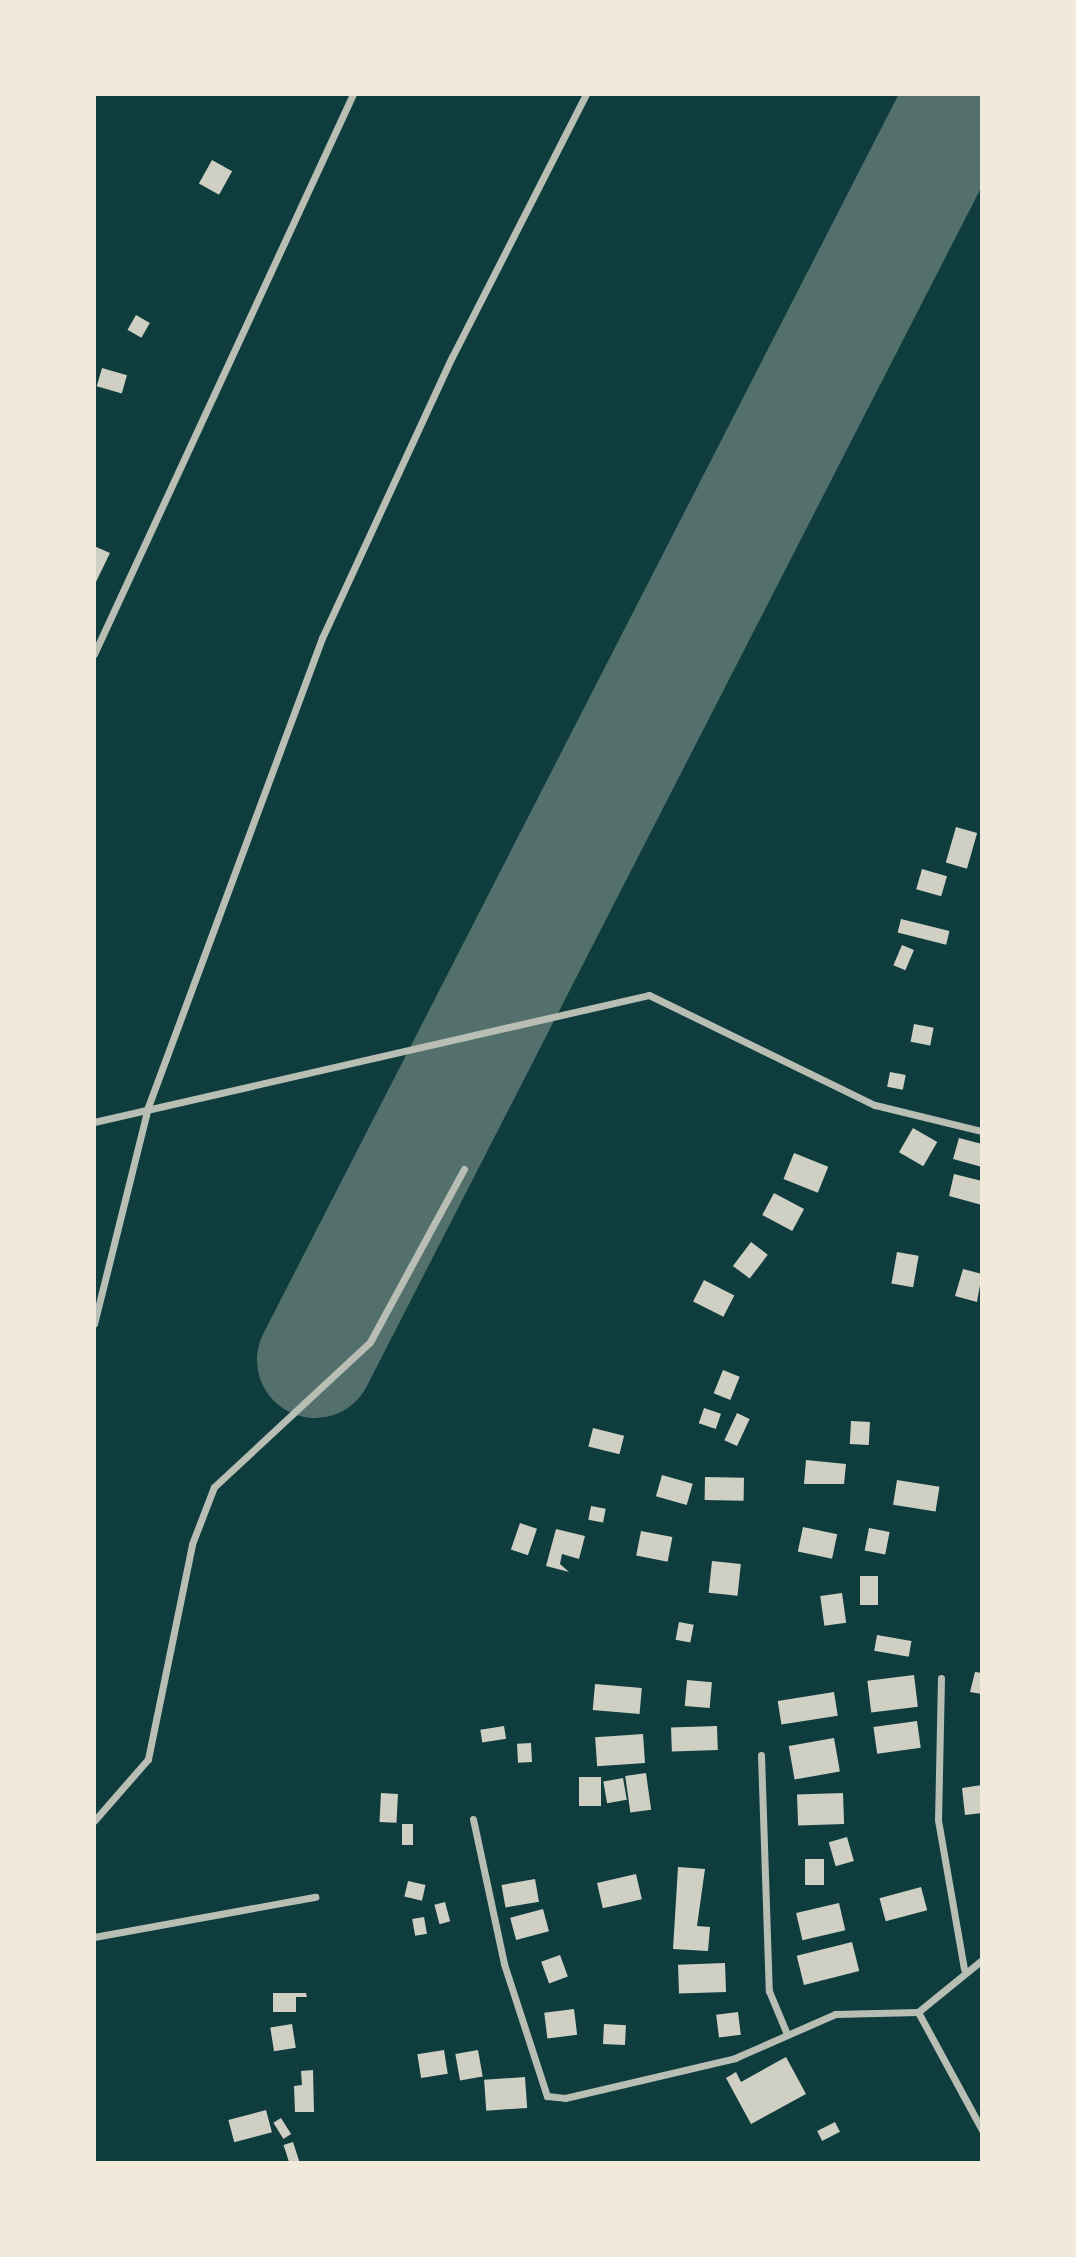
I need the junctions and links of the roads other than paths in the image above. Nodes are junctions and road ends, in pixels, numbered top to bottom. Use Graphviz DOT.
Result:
graph roads {
  1 [pos="353,94"];
  2 [pos="586,94"];
  3 [pos="94,654"];
  4 [pos="148,1107"];
  5 [pos="94,1122"];
  6 [pos="982,1131"];
  7 [pos="464,1169"];
  8 [pos="94,1324"];
  9 [pos="941,1678"];
  10 [pos="761,1755"];
  11 [pos="473,1819"];
  12 [pos="94,1821"];
  13 [pos="315,1897"];
  14 [pos="94,1937"];
  15 [pos="982,1960"];
  16 [pos="964,1969"];
  17 [pos="918,2012"];
  18 [pos="787,2034"];
  19 [pos="982,2130"];
  1 -- 3 [label="street"];
  2 -- 4 [label="street"];
  4 -- 5 [label="street"];
  4 -- 6 [label="street"];
  4 -- 8 [label="street"];
  7 -- 12 [label="street"];
  9 -- 16 [label="street"];
  10 -- 18 [label="street"];
  11 -- 18 [label="street"];
  13 -- 14 [label="street"];
  15 -- 16 [label="street"];
  16 -- 17 [label="street"];
  17 -- 18 [label="street"];
  17 -- 19 [label="street"];
}
